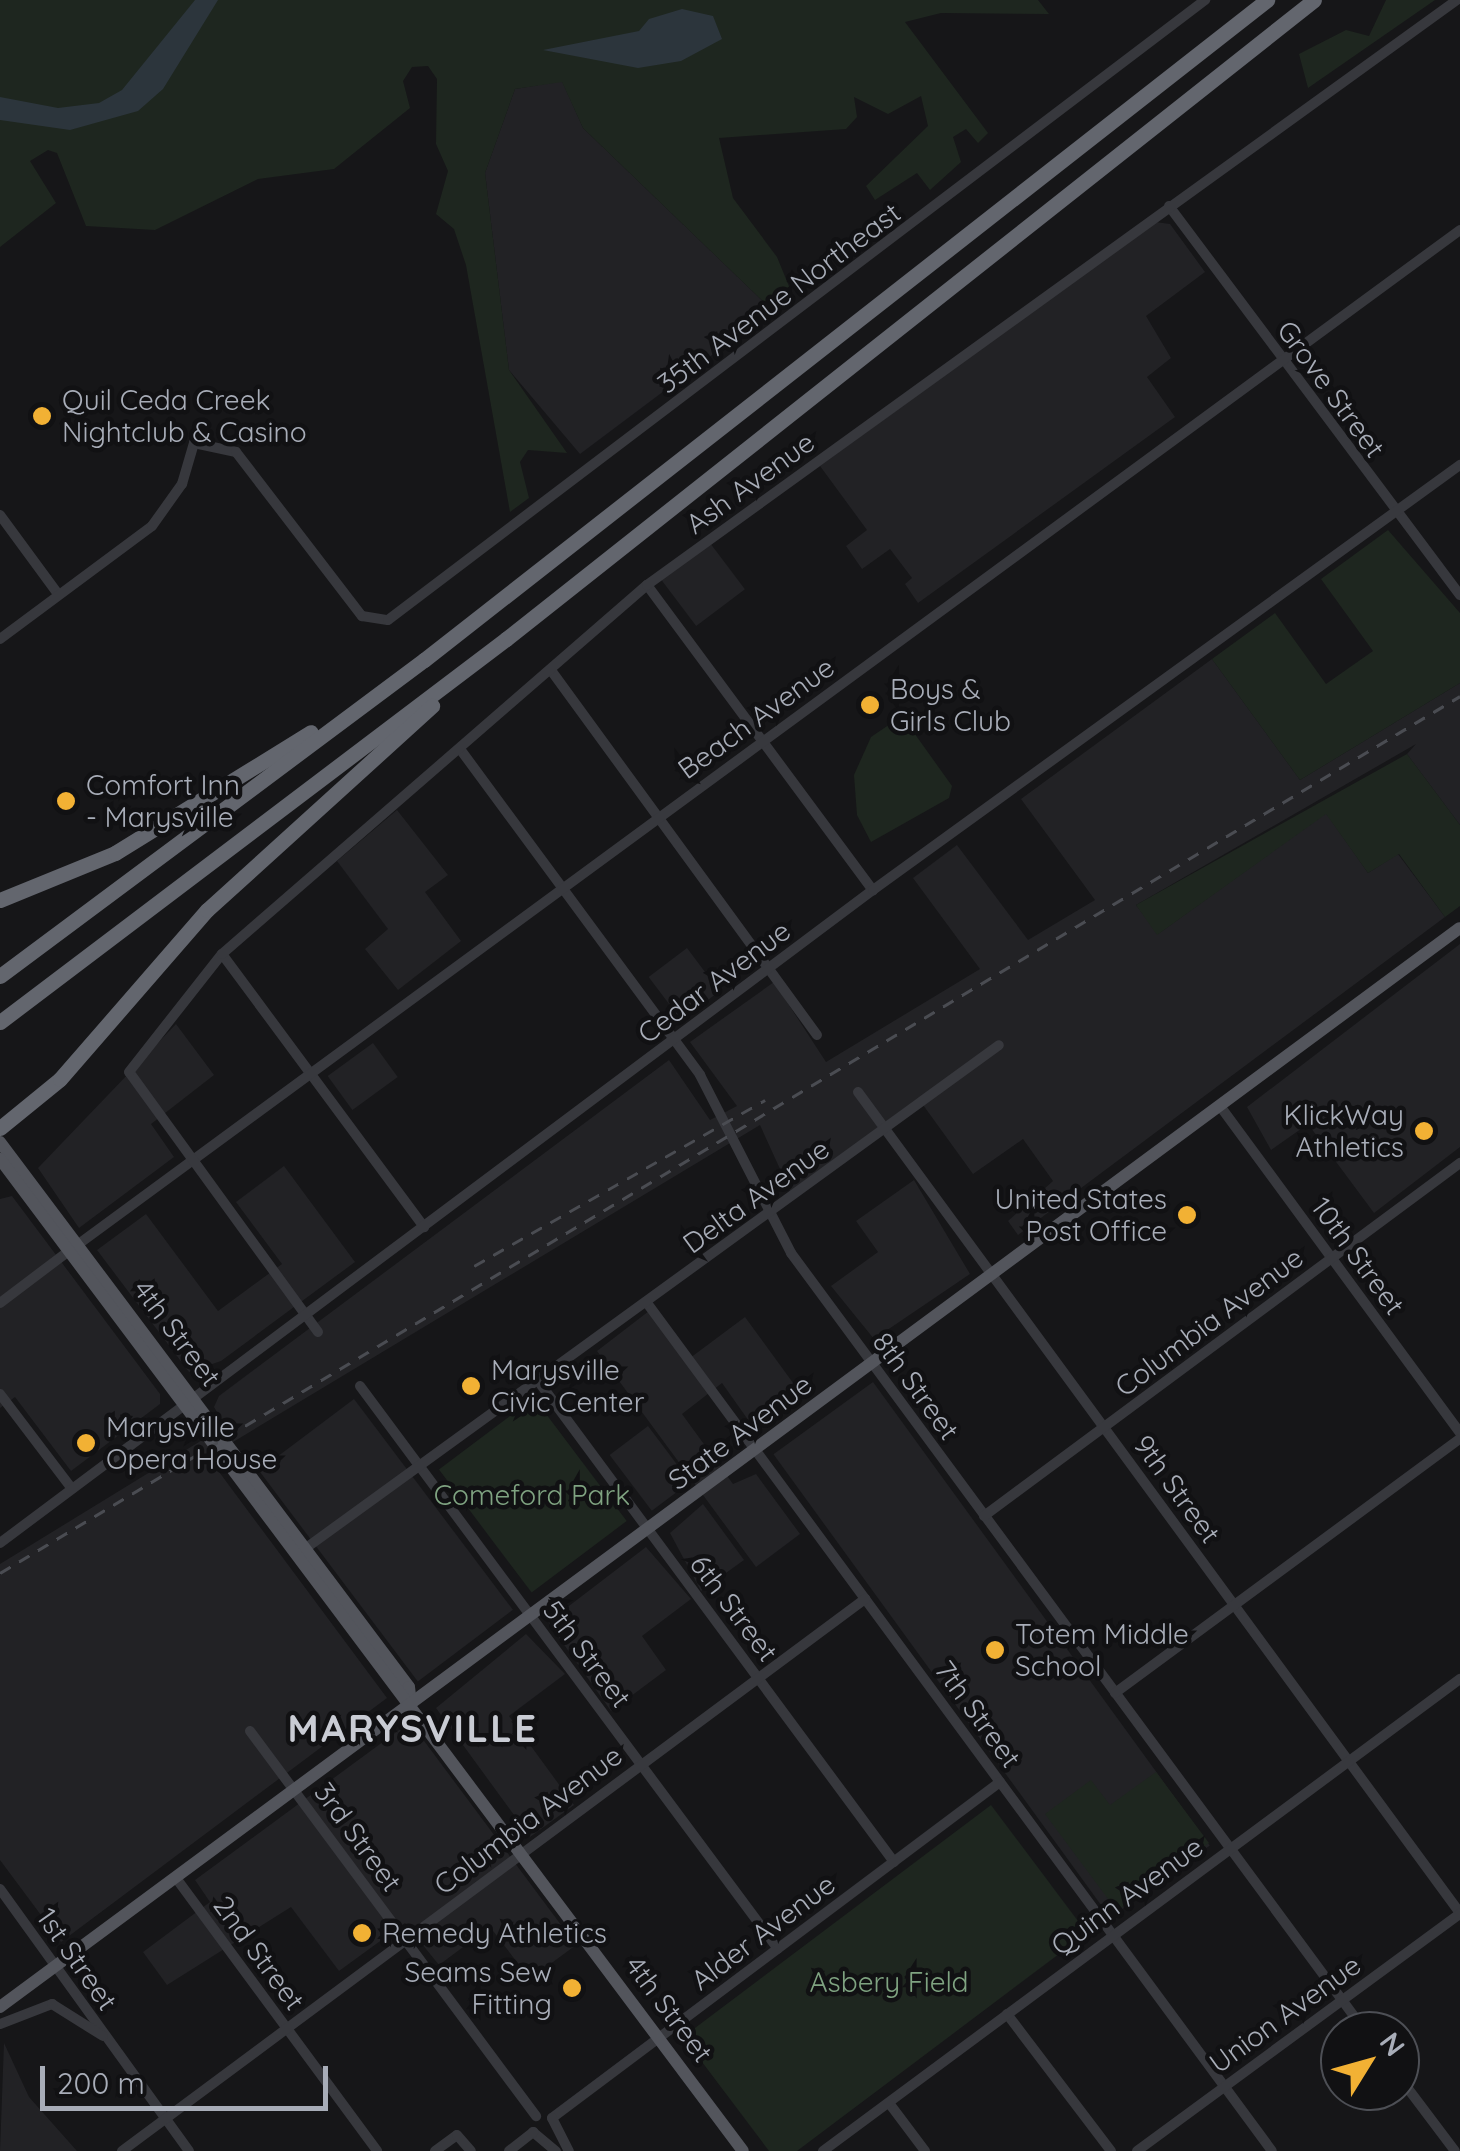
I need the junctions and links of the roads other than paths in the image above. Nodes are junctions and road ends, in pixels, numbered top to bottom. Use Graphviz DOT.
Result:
graph roads {
  1 [pos="1205,0"];
  2 [pos="1267,0"];
  3 [pos="1314,0"];
  4 [pos="1458,0"];
  5 [pos="1168,206"];
  6 [pos="1460,230"];
  7 [pos="1282,360"];
  8 [pos="1460,464"];
  9 [pos="1394,513"];
  10 [pos="0,515"];
  11 [pos="647,585"];
  12 [pos="58,594"];
  13 [pos="1460,595"];
  14 [pos="0,639"];
  15 [pos="506,639"];
  16 [pos="424,660"];
  17 [pos="554,673"];
  18 [pos="765,740"];
  19 [pos="460,749"];
  20 [pos="661,816"];
  21 [pos="562,889"];
  22 [pos="873,890"];
  23 [pos="0,900"];
  24 [pos="1460,928"];
  25 [pos="222,954"];
  26 [pos="769,969"];
  27 [pos="0,976"];
  28 [pos="0,1022"];
  29 [pos="817,1035"];
  30 [pos="673,1040"];
  31 [pos="999,1045"];
  32 [pos="311,1074"];
  33 [pos="858,1092"];
  34 [pos="1220,1106"];
  35 [pos="0,1128"];
  36 [pos="885,1129"];
  37 [pos="0,1142"];
  38 [pos="0,1159"];
  39 [pos="192,1161"];
  40 [pos="1460,1164"];
  41 [pos="772,1212"];
  42 [pos="424,1226"];
  43 [pos="75,1247"];
  44 [pos="1332,1258"];
  45 [pos="992,1275"];
  46 [pos="0,1303"];
  47 [pos="647,1303"];
  48 [pos="306,1314"];
  49 [pos="318,1332"];
  50 [pos="872,1364"];
  51 [pos="538,1382"];
  52 [pos="360,1386"];
  53 [pos="0,1394"];
  54 [pos="190,1402"];
  55 [pos="1104,1428"];
  56 [pos="1460,1436"];
  57 [pos="756,1451"];
  58 [pos="422,1470"];
  59 [pos="72,1490"];
  60 [pos="260,1512"];
  61 [pos="984,1516"];
  62 [pos="649,1531"];
  63 [pos="0,1543"];
  64 [pos="306,1548"];
  65 [pos="865,1598"];
  66 [pos="1234,1605"];
  67 [pos="532,1618"];
  68 [pos="758,1678"];
  69 [pos="1460,1679"];
  70 [pos="1116,1693"];
  71 [pos="411,1704"];
  72 [pos="250,1731"];
  73 [pos="1350,1761"];
  74 [pos="641,1764"];
  75 [pos="1000,1782"];
  76 [pos="296,1790"];
  77 [pos="1230,1848"];
  78 [pos="522,1853"];
  79 [pos="894,1862"];
  80 [pos="176,1878"];
  81 [pos="0,1889"];
  82 [pos="1460,1913"];
  83 [pos="1114,1934"];
  84 [pos="405,1940"];
  85 [pos="778,1949"];
  86 [pos="57,1967"];
  87 [pos="1342,2000"];
  88 [pos="0,2007"];
  89 [pos="1350,2011"];
  90 [pos="1007,2014"];
  91 [pos="0,2024"];
  92 [pos="286,2028"];
  93 [pos="103,2036"];
  94 [pos="659,2038"];
  95 [pos="1225,2087"];
  96 [pos="889,2102"];
  97 [pos="1420,2105"];
  98 [pos="536,2116"];
  99 [pos="165,2118"];
  100 [pos="553,2123"];
  101 [pos="538,2135"];
  102 [pos="122,2151"];
  103 [pos="189,2151"];
  104 [pos="378,2151"];
  105 [pos="435,2151"];
  106 [pos="471,2151"];
  107 [pos="508,2151"];
  108 [pos="556,2151"];
  109 [pos="568,2151"];
  110 [pos="743,2151"];
  111 [pos="823,2151"];
  112 [pos="925,2151"];
  113 [pos="1111,2151"];
  114 [pos="1138,2151"];
  115 [pos="1272,2151"];
  116 [pos="1455,2151"];
  1 -- 12 [label="street, 35th Avenue Northeast"];
  2 -- 16 [label="highway"];
  3 -- 15 [label="highway"];
  4 -- 5 [label="street, Ash Avenue"];
  5 -- 7 [label="street, Grove Street"];
  5 -- 11 [label="street, Ash Avenue"];
  6 -- 7 [label="street, Beach Avenue"];
  7 -- 9 [label="street, Grove Street"];
  7 -- 18 [label="street, Beach Avenue"];
  8 -- 9 [label="street, Cedar Avenue"];
  9 -- 13 [label="street, Grove Street"];
  9 -- 22 [label="street, Cedar Avenue"];
  10 -- 12 [label="street"];
  11 -- 17 [label="street, Ash Avenue"];
  11 -- 18 [label="street"];
  12 -- 14 [label="street"];
  15 -- 28 [label="highway"];
  15 -- 35 [label="highway"];
  16 -- 23 [label="highway"];
  16 -- 27 [label="highway"];
  17 -- 19 [label="street, Ash Avenue"];
  17 -- 20 [label="street"];
  18 -- 20 [label="street, Beach Avenue"];
  18 -- 22 [label="street"];
  19 -- 21 [label="street, 8th Street"];
  19 -- 25 [label="street, Ash Avenue"];
  20 -- 21 [label="street, Beach Avenue"];
  20 -- 26 [label="street"];
  21 -- 30 [label="street, 8th Street"];
  21 -- 32 [label="street, Beach Avenue"];
  22 -- 26 [label="street, Cedar Avenue"];
  24 -- 34 [label="main road, State Avenue"];
  25 -- 32 [label="street"];
  25 -- 39 [label="street, Ash Avenue"];
  26 -- 29 [label="street"];
  26 -- 30 [label="street, Cedar Avenue"];
  30 -- 41 [label="street, 8th Street"];
  30 -- 42 [label="street, Cedar Avenue"];
  31 -- 36 [label="street, Delta Avenue"];
  32 -- 39 [label="street, Beach Avenue"];
  32 -- 42 [label="street"];
  33 -- 36 [label="street, 9th Street"];
  34 -- 44 [label="street, 10th Street"];
  34 -- 45 [label="main road, State Avenue"];
  36 -- 41 [label="street, Delta Avenue"];
  36 -- 45 [label="street, 9th Street"];
  37 -- 43 [label="main road, 4th Street"];
  38 -- 43 [label="main road, 4th Street"];
  39 -- 43 [label="street, Beach Avenue"];
  39 -- 48 [label="street"];
  40 -- 44 [label="street, Columbia Avenue"];
  41 -- 47 [label="street, Delta Avenue"];
  41 -- 50 [label="street, 8th Street"];
  42 -- 48 [label="street, Cedar Avenue"];
  43 -- 46 [label="street, Beach Avenue"];
  43 -- 54 [label="main road, 4th Street"];
  44 -- 55 [label="street, Columbia Avenue"];
  44 -- 56 [label="street, 10th Street"];
  45 -- 50 [label="main road, State Avenue"];
  45 -- 55 [label="street, 9th Street"];
  47 -- 51 [label="street, Delta Avenue"];
  47 -- 57 [label="street, 7th Street"];
  48 -- 49 [label="street"];
  48 -- 54 [label="street, Cedar Avenue"];
  50 -- 57 [label="main road, State Avenue"];
  50 -- 61 [label="street, 8th Street"];
  51 -- 58 [label="street, Delta Avenue"];
  51 -- 62 [label="street, 6th Street"];
  52 -- 58 [label="street, 5th Street"];
  53 -- 59 [label="street"];
  54 -- 59 [label="street, Cedar Avenue"];
  54 -- 60 [label="main road, 4th Street"];
  54 -- 64 [label="main road, 4th Street"];
  55 -- 61 [label="street, Columbia Avenue"];
  55 -- 66 [label="street, 9th Street"];
  56 -- 66 [label="street"];
  57 -- 62 [label="main road, State Avenue"];
  57 -- 65 [label="street, 7th Street"];
  58 -- 64 [label="street"];
  58 -- 67 [label="street, 5th Street"];
  59 -- 63 [label="street, Cedar Avenue"];
  60 -- 64 [label="main road"];
  60 -- 71 [label="main road, 4th Street"];
  61 -- 70 [label="street, 8th Street"];
  62 -- 67 [label="main road, State Avenue"];
  62 -- 68 [label="street, 6th Street"];
  64 -- 71 [label="main road, 4th Street"];
  65 -- 68 [label="street, Columbia Avenue"];
  65 -- 75 [label="street, 7th Street"];
  66 -- 70 [label="street"];
  66 -- 73 [label="street, 9th Street"];
  67 -- 71 [label="main road, State Avenue"];
  67 -- 74 [label="street, 5th Street"];
  68 -- 74 [label="street, Columbia Avenue"];
  68 -- 79 [label="street, 6th Street"];
  69 -- 73 [label="street, Quinn Avenue"];
  70 -- 77 [label="street, 8th Street"];
  71 -- 76 [label="main road, State Avenue"];
  71 -- 78 [label="main road, 4th Street"];
  72 -- 76 [label="street, 3rd Street"];
  73 -- 77 [label="street, Quinn Avenue"];
  73 -- 82 [label="street, 9th Street"];
  74 -- 78 [label="street, Columbia Avenue"];
  74 -- 85 [label="street, 5th Street"];
  75 -- 79 [label="street, Alder Avenue"];
  75 -- 83 [label="street, 7th Street"];
  76 -- 80 [label="main road, State Avenue"];
  76 -- 84 [label="street, 3rd Street"];
  77 -- 83 [label="street, Quinn Avenue"];
  77 -- 87 [label="street, 8th Street"];
  78 -- 84 [label="street, Columbia Avenue"];
  78 -- 94 [label="main road, 4th Street"];
  79 -- 85 [label="street, Alder Avenue"];
  80 -- 86 [label="main road, State Avenue"];
  80 -- 92 [label="street, 2nd Street"];
  81 -- 86 [label="street, 1st Street"];
  82 -- 87 [label="street, Union Avenue"];
  83 -- 90 [label="street, Quinn Avenue"];
  83 -- 95 [label="street, 7th Street"];
  84 -- 92 [label="street, Columbia Avenue"];
  84 -- 98 [label="street, 3rd Street"];
  85 -- 94 [label="street, Alder Avenue"];
  86 -- 88 [label="main road, State Avenue"];
  86 -- 93 [label="street, 1st Street"];
  87 -- 89 [label="street, 8th Street"];
  87 -- 95 [label="street, Union Avenue"];
  90 -- 96 [label="street, Quinn Avenue"];
  90 -- 113 [label="street"];
  91 -- 93 [label="street"];
  92 -- 99 [label="street, Columbia Avenue"];
  92 -- 104 [label="street, 2nd Street"];
  93 -- 99 [label="street, 1st Street"];
  94 -- 100 [label="street, Alder Avenue"];
  94 -- 110 [label="main road, 4th Street"];
  95 -- 114 [label="street, Union Avenue"];
  95 -- 115 [label="street, 7th Street"];
  96 -- 111 [label="street, Quinn Avenue"];
  96 -- 112 [label="street"];
  97 -- 116 [label="street"];
  98 -- 100 [label="street"];
  98 -- 101 [label="street"];
  99 -- 102 [label="street, Columbia Avenue"];
  99 -- 103 [label="street, 1st Street"];
  100 -- 101 [label="street, Alder Avenue"];
  100 -- 109 [label="street"];
  101 -- 107 [label="street"];
  101 -- 108 [label="street"];
  105 -- 106 [label="street"];
}
